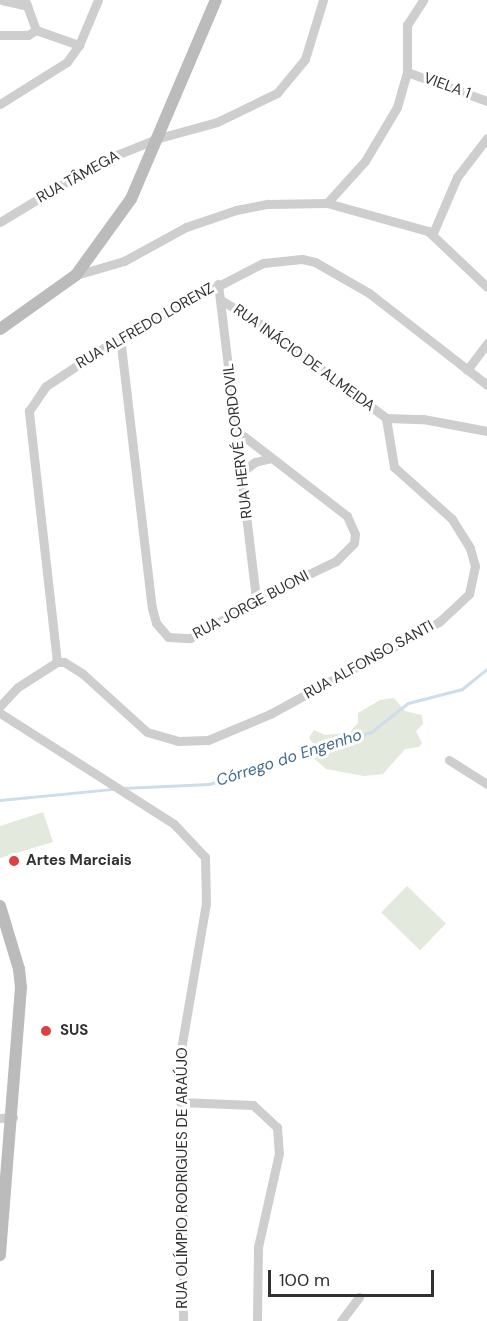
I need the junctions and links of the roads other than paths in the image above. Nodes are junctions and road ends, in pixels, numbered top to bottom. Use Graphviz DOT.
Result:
graph roads {
  1 [pos="2,0"];
  2 [pos="98,0"];
  3 [pos="216,0"];
  4 [pos="323,0"];
  5 [pos="423,0"];
  6 [pos="26,3"];
  7 [pos="36,30"];
  8 [pos="0,35"];
  9 [pos="79,45"];
  10 [pos="407,72"];
  11 [pos="487,101"];
  12 [pos="0,104"];
  13 [pos="159,138"];
  14 [pos="487,138"];
  15 [pos="327,203"];
  16 [pos="0,222"];
  17 [pos="433,233"];
  18 [pos="76,275"];
  19 [pos="218,284"];
  20 [pos="487,287"];
  21 [pos="221,300"];
  22 [pos="0,329"];
  23 [pos="120,337"];
  24 [pos="487,343"];
  25 [pos="467,370"];
  26 [pos="487,385"];
  27 [pos="386,418"];
  28 [pos="237,430"];
  29 [pos="487,431"];
  30 [pos="271,458"];
  31 [pos="242,472"];
  32 [pos="256,599"];
  33 [pos="57,662"];
  34 [pos="0,706"];
  35 [pos="0,713"];
  36 [pos="449,760"];
  37 [pos="487,784"];
  38 [pos="0,906"];
  39 [pos="3,925"];
  40 [pos="180,1102"];
  41 [pos="6,1118"];
  42 [pos="0,1255"];
  43 [pos="359,1297"];
  44 [pos="183,1321"];
  45 [pos="257,1321"];
  46 [pos="341,1321"];
  1 -- 6 [label="street"];
  2 -- 9 [label="street"];
  3 -- 13 [label="street"];
  4 -- 13 [label="street, RUA TÂMEGA"];
  5 -- 10 [label="street"];
  6 -- 7 [label="street"];
  7 -- 8 [label="street"];
  7 -- 9 [label="street"];
  9 -- 12 [label="street"];
  10 -- 11 [label="street, VIELA 1"];
  10 -- 15 [label="street"];
  13 -- 16 [label="street, RUA TÂMEGA"];
  13 -- 18 [label="street"];
  14 -- 17 [label="street"];
  15 -- 17 [label="street"];
  15 -- 18 [label="street"];
  17 -- 20 [label="street"];
  18 -- 22 [label="street"];
  19 -- 21 [label="street, RUA HERVÉ CORDOVIL"];
  19 -- 23 [label="street, RUA ALFREDO LORENZ"];
  19 -- 25 [label="street, RUA ALFREDO LORENZ"];
  21 -- 27 [label="street, RUA INÁCIO DE ALMEIDA"];
  21 -- 28 [label="street, RUA HERVÉ CORDOVIL"];
  23 -- 32 [label="street, RUA JORGE BUONI"];
  23 -- 33 [label="street, RUA ALFREDO LORENZ"];
  24 -- 25 [label="street"];
  25 -- 26 [label="street, RUA ALFREDO LORENZ"];
  27 -- 29 [label="street"];
  27 -- 33 [label="street, RUA ALFONSO SANTI"];
  28 -- 30 [label="street, RUA JORGE BUONI"];
  28 -- 31 [label="street, RUA HERVÉ CORDOVIL"];
  30 -- 31 [label="street"];
  30 -- 32 [label="street, RUA JORGE BUONI"];
  31 -- 32 [label="street, RUA HERVÉ CORDOVIL"];
  33 -- 34 [label="street"];
  35 -- 40 [label="street, RUA OLÍMPIO RODRIGUES DE ARAÚJO"];
  36 -- 37 [label="street"];
  38 -- 39 [label="street"];
  39 -- 41 [label="street"];
  40 -- 44 [label="street, RUA OLÍMPIO RODRIGUES DE ARAÚJO"];
  40 -- 45 [label="street"];
  41 -- 42 [label="street"];
  43 -- 46 [label="street"];
}
